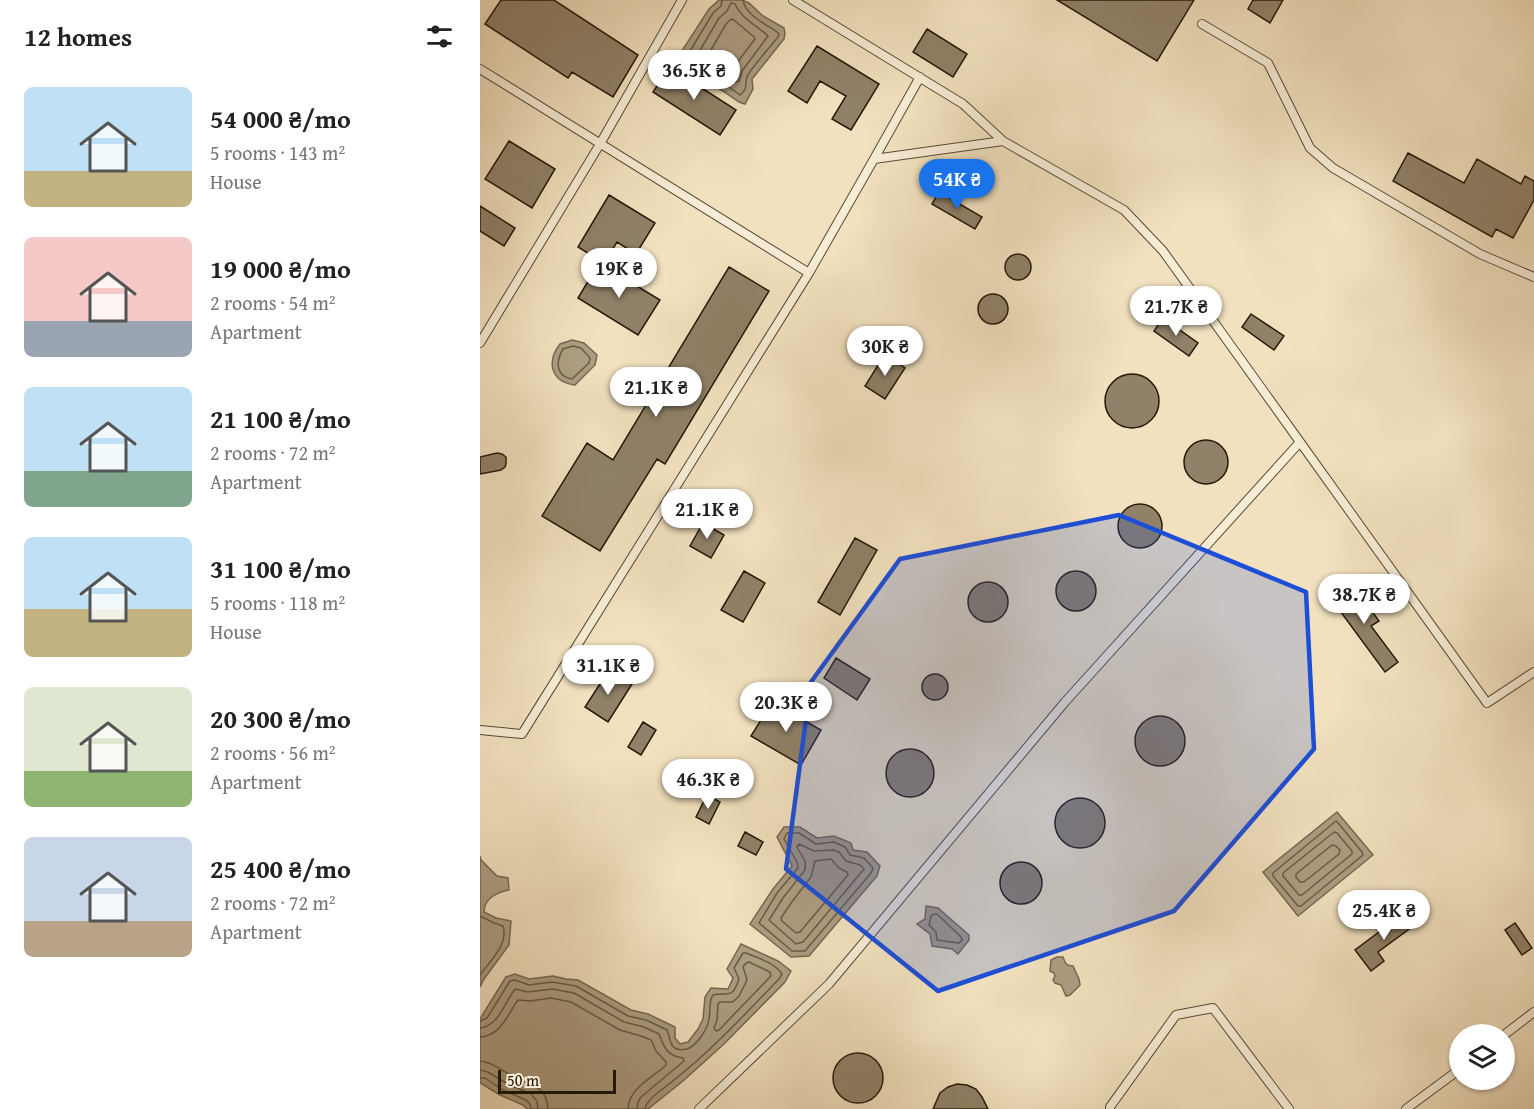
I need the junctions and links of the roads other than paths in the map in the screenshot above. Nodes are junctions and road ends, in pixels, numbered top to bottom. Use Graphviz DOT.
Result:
graph roads {
  1 [pos="682,0"];
  2 [pos="794,0"];
  3 [pos="1202,24"];
  4 [pos="480,69"];
  5 [pos="920,77"];
  6 [pos="1003,141"];
  7 [pos="600,144"];
  8 [pos="874,159"];
  9 [pos="810,273"];
  10 [pos="1534,278"];
  11 [pos="480,343"];
  12 [pos="1300,442"];
  13 [pos="1534,672"];
  14 [pos="480,730"];
  15 [pos="1534,1012"];
  16 [pos="1515,1027"];
  17 [pos="1449,1077"];
  18 [pos="699,1109"];
  19 [pos="1110,1109"];
  20 [pos="1289,1109"];
  21 [pos="1406,1109"];
  1 -- 7 [label="lane"];
  2 -- 5 [label="lane"];
  3 -- 10 [label="lane"];
  4 -- 7 [label="lane"];
  5 -- 6 [label="lane"];
  5 -- 8 [label="lane"];
  6 -- 8 [label="lane"];
  6 -- 12 [label="lane"];
  7 -- 9 [label="lane"];
  7 -- 11 [label="lane"];
  8 -- 9 [label="lane"];
  9 -- 14 [label="lane"];
  12 -- 13 [label="lane"];
  12 -- 18 [label="lane"];
  15 -- 16 [label="lane"];
  17 -- 21 [label="lane"];
  19 -- 20 [label="lane"];
}
